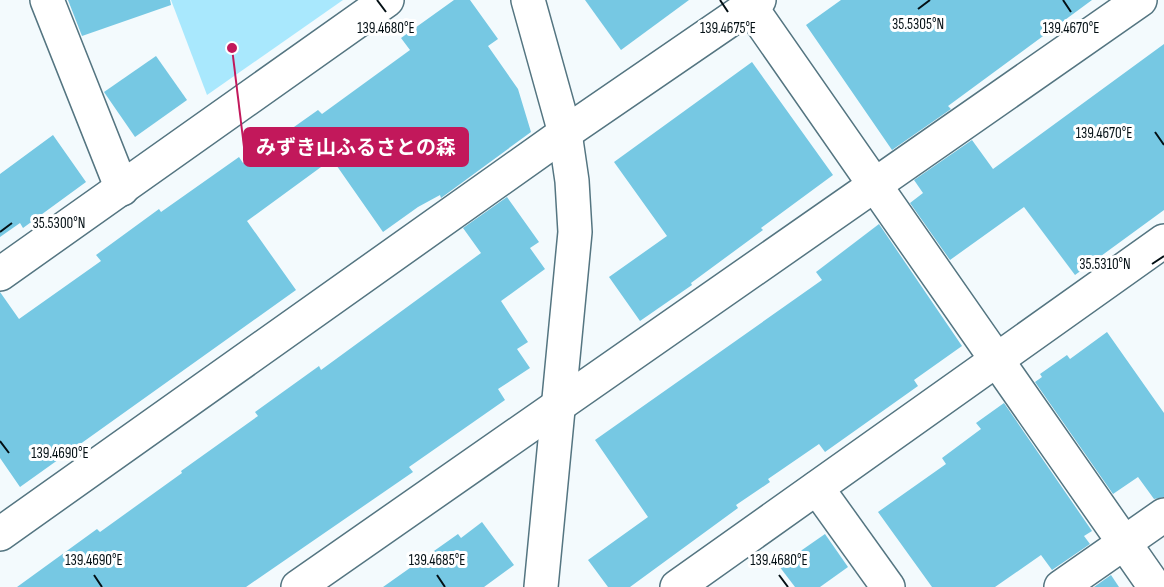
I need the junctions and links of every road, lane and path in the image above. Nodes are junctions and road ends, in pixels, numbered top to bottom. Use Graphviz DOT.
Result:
graph roads {
  1 [pos="47,0"];
  2 [pos="387,0"];
  3 [pos="528,0"];
  4 [pos="1140,0"];
  5 [pos="754,3"];
  6 [pos="565,133"];
  7 [pos="875,185"];
  8 [pos="122,189"];
  9 [pos="1164,241"];
  10 [pos="0,274"];
  11 [pos="997,360"];
  12 [pos="559,405"];
  13 [pos="817,488"];
  14 [pos="1164,515"];
  15 [pos="0,534"];
  16 [pos="1124,543"];
  17 [pos="298,587"];
  18 [pos="541,587"];
  19 [pos="677,587"];
  20 [pos="888,587"];
  21 [pos="1061,587"];
  22 [pos="1155,587"];
  1 -- 8 [label="street"];
  2 -- 8 [label="street"];
  3 -- 6 [label="street"];
  4 -- 7 [label="street"];
  5 -- 6 [label="street"];
  5 -- 7 [label="street"];
  6 -- 12 [label="street"];
  6 -- 15 [label="street"];
  7 -- 11 [label="street"];
  7 -- 12 [label="street"];
  8 -- 10 [label="street"];
  9 -- 11 [label="street"];
  11 -- 13 [label="street"];
  11 -- 16 [label="street"];
  12 -- 17 [label="street"];
  12 -- 18 [label="street"];
  13 -- 19 [label="street"];
  13 -- 20 [label="street"];
  14 -- 16 [label="street"];
  16 -- 21 [label="street"];
  16 -- 22 [label="street"];
}
